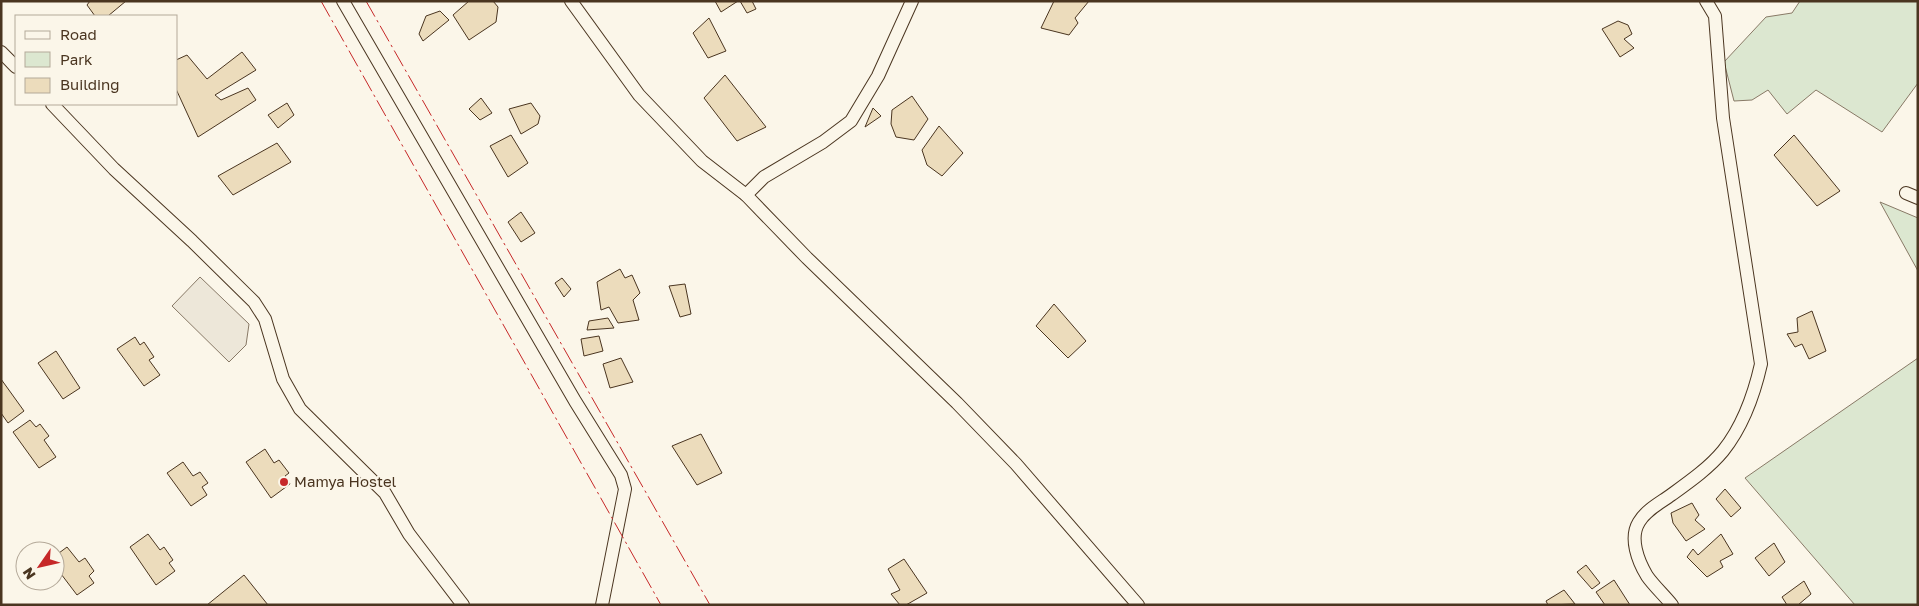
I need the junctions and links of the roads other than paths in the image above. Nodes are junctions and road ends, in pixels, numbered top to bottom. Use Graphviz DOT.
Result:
graph roads {
  1 [pos="343,1"];
  2 [pos="572,1"];
  3 [pos="912,1"];
  4 [pos="1706,1"];
  5 [pos="1,52"];
  6 [pos="15,66"];
  7 [pos="53,105"];
  8 [pos="746,195"];
  9 [pos="463,605"];
  10 [pos="602,605"];
  11 [pos="1138,605"];
  12 [pos="1672,605"];
  1 -- 10 [label="street"];
  2 -- 8 [label="street"];
  3 -- 8 [label="street"];
  4 -- 12 [label="street"];
  5 -- 6 [label="street"];
  7 -- 9 [label="street"];
  8 -- 11 [label="street"];
}
